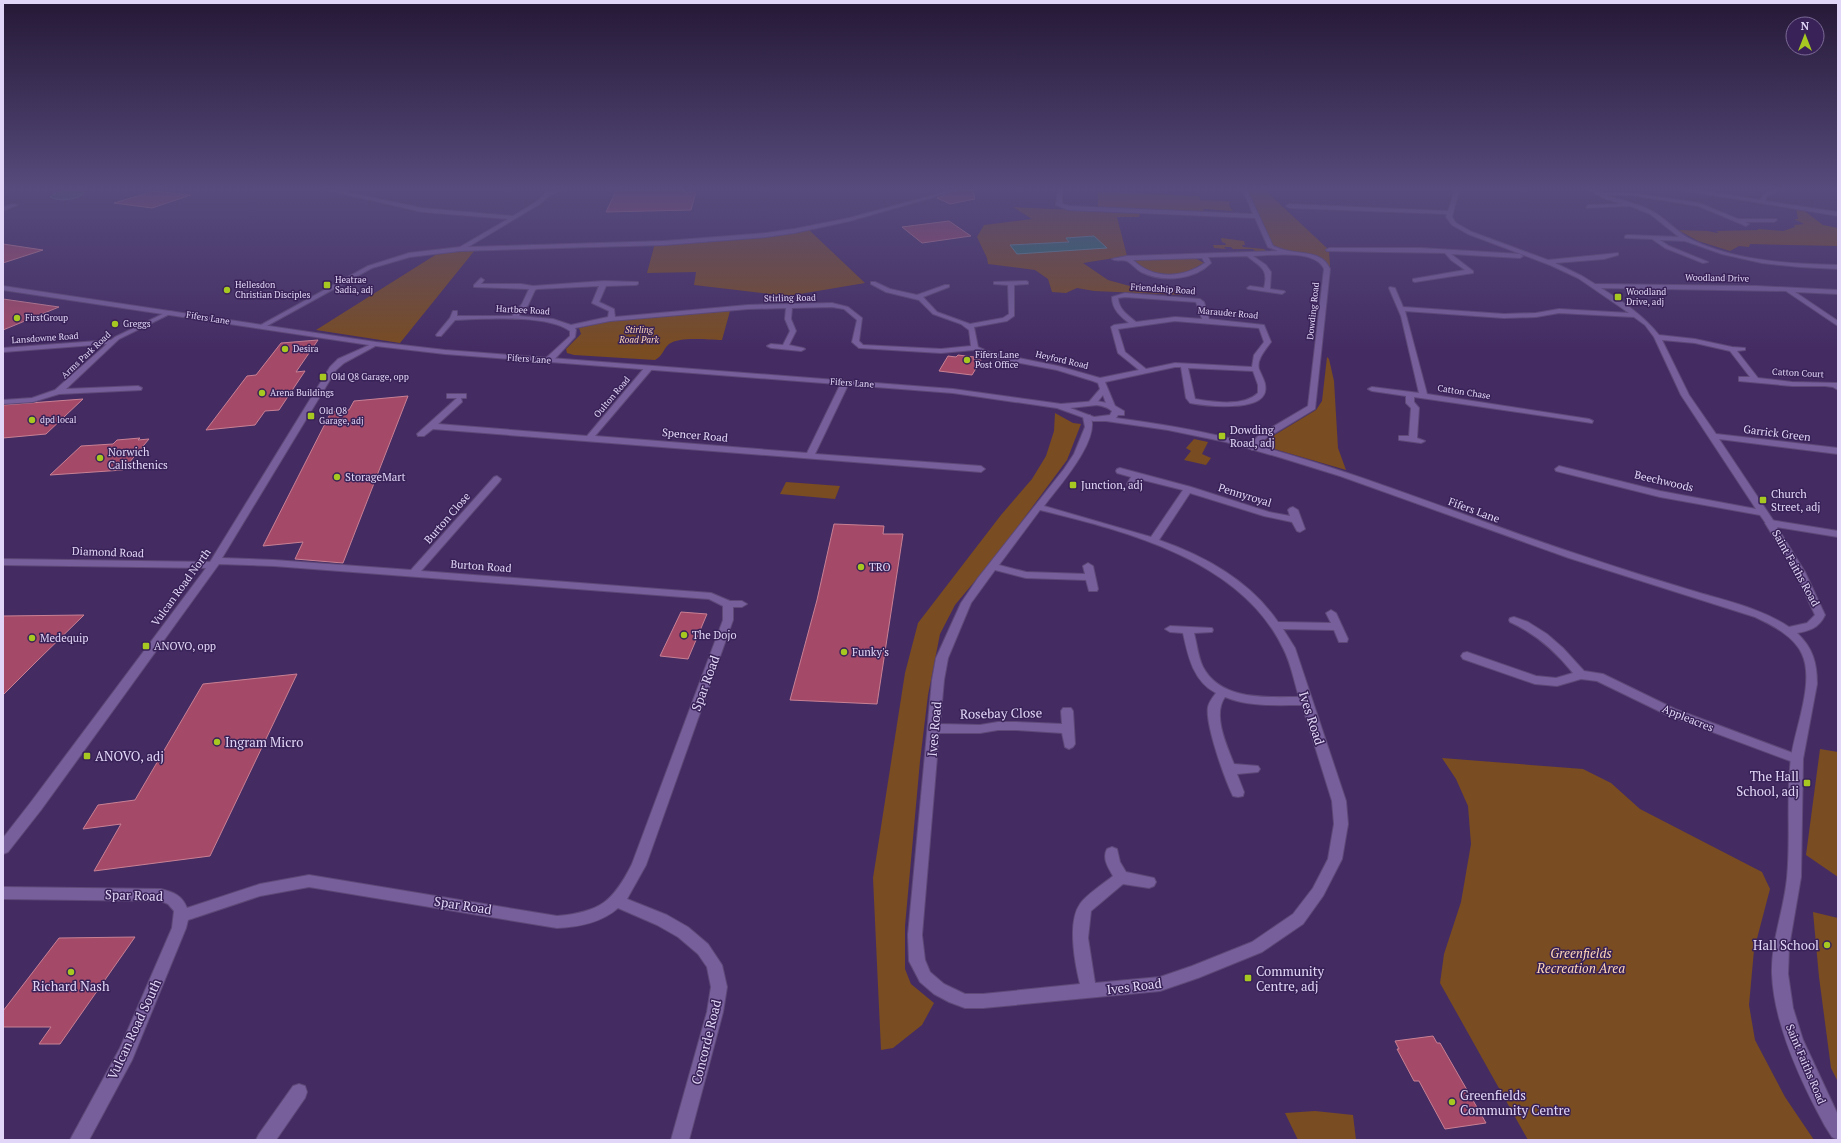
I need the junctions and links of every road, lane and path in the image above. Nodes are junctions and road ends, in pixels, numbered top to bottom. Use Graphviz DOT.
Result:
graph roads {
  1 [pos="470,243"];
  2 [pos="659,243"];
  3 [pos="1269,243"];
  4 [pos="1499,243"];
  5 [pos="1662,243"];
  6 [pos="1700,243"];
  7 [pos="460,249"];
  8 [pos="1272,250"];
  9 [pos="1329,250"];
  10 [pos="1447,252"];
  11 [pos="1616,254"];
  12 [pos="1249,255"];
  13 [pos="1204,256"];
  14 [pos="1530,256"];
  15 [pos="1127,258"];
  16 [pos="1115,259"];
  17 [pos="1548,262"];
  18 [pos="1705,262"];
  19 [pos="1838,267"];
  20 [pos="480,280"];
  21 [pos="1421,280"];
  22 [pos="996,282"];
  23 [pos="636,283"];
  24 [pos="873,283"];
  25 [pos="1011,283"];
  26 [pos="1026,283"];
  27 [pos="604,284"];
  28 [pos="476,286"];
  29 [pos="947,286"];
  30 [pos="1595,286"];
  31 [pos="3,288"];
  32 [pos="534,288"];
  33 [pos="1250,288"];
  34 [pos="1392,288"];
  35 [pos="1786,289"];
  36 [pos="1267,290"];
  37 [pos="1282,292"];
  38 [pos="1838,292"];
  39 [pos="471,293"];
  40 [pos="917,297"];
  41 [pos="789,306"];
  42 [pos="1402,309"];
  43 [pos="171,312"];
  44 [pos="1637,315"];
  45 [pos="513,318"];
  46 [pos="610,319"];
  47 [pos="1206,321"];
  48 [pos="1134,324"];
  49 [pos="1838,324"];
  50 [pos="970,326"];
  51 [pos="261,327"];
  52 [pos="571,327"];
  53 [pos="439,335"];
  54 [pos="1657,337"];
  55 [pos="113,342"];
  56 [pos="376,344"];
  57 [pos="771,346"];
  58 [pos="785,347"];
  59 [pos="801,348"];
  60 [pos="975,348"];
  61 [pos="1732,349"];
  62 [pos="1743,349"];
  63 [pos="3,350"];
  64 [pos="549,360"];
  65 [pos="1184,365"];
  66 [pos="649,368"];
  67 [pos="1255,368"];
  68 [pos="1144,371"];
  69 [pos="1742,379"];
  70 [pos="1756,380"];
  71 [pos="1099,381"];
  72 [pos="845,383"];
  73 [pos="138,388"];
  74 [pos="1838,388"];
  75 [pos="1372,389"];
  76 [pos="1103,390"];
  77 [pos="58,392"];
  78 [pos="1410,394"];
  79 [pos="450,396"];
  80 [pos="1424,396"];
  81 [pos="3,402"];
  82 [pos="1089,404"];
  83 [pos="1058,406"];
  84 [pos="1113,409"];
  85 [pos="1087,419"];
  86 [pos="1104,419"];
  87 [pos="1589,421"];
  88 [pos="1148,423"];
  89 [pos="431,426"];
  90 [pos="421,434"];
  91 [pos="1712,436"];
  92 [pos="589,438"];
  93 [pos="1402,438"];
  94 [pos="1252,447"];
  95 [pos="1838,451"];
  96 [pos="810,456"];
  97 [pos="958,467"];
  98 [pos="981,469"];
  99 [pos="1559,469"];
  100 [pos="1120,471"];
  101 [pos="1137,475"];
  102 [pos="956,476"];
  103 [pos="497,479"];
  104 [pos="1131,484"];
  105 [pos="1188,489"];
  106 [pos="1038,507"];
  107 [pos="1293,510"];
  108 [pos="1764,513"];
  109 [pos="1296,520"];
  110 [pos="1770,523"];
  111 [pos="1300,529"];
  112 [pos="1838,534"];
  113 [pos="1154,540"];
  114 [pos="3,562"];
  115 [pos="215,563"];
  116 [pos="993,566"];
  117 [pos="1088,566"];
  118 [pos="414,573"];
  119 [pos="1090,577"];
  120 [pos="1093,588"];
  121 [pos="728,604"];
  122 [pos="742,604"];
  123 [pos="1331,613"];
  124 [pos="1514,620"];
  125 [pos="1277,626"];
  126 [pos="1338,627"];
  127 [pos="1170,629"];
  128 [pos="1188,630"];
  129 [pos="1208,630"];
  130 [pos="1788,631"];
  131 [pos="1343,639"];
  132 [pos="1467,656"];
  133 [pos="1581,675"];
  134 [pos="1223,692"];
  135 [pos="1307,701"];
  136 [pos="1067,711"];
  137 [pos="934,728"];
  138 [pos="1068,729"];
  139 [pos="1070,744"];
  140 [pos="1797,759"];
  141 [pos="1230,769"];
  142 [pos="1254,769"];
  143 [pos="1238,792"];
  144 [pos="3,848"];
  145 [pos="1112,853"];
  146 [pos="1121,877"];
  147 [pos="1149,882"];
  148 [pos="3,893"];
  149 [pos="617,901"];
  150 [pos="182,916"];
  151 [pos="1089,991"];
  152 [pos="299,1092"];
  153 [pos="1838,1131"];
  154 [pos="80,1140"];
  155 [pos="265,1140"];
  156 [pos="680,1140"];
  1 -- 7 [label="street"];
  2 -- 7 [label="street"];
  3 -- 8 [label="street"];
  4 -- 14 [label="street, Saint Faiths Road"];
  5 -- 18 [label="street"];
  6 -- 19 [label="street"];
  7 -- 51 [label="street"];
  8 -- 12 [label="street, Dowding Road"];
  8 -- 94 [label="street, Dowding Road"];
  9 -- 10 [label="street"];
  10 -- 14 [label="street"];
  10 -- 21 [label="street"];
  11 -- 17 [label="street"];
  12 -- 13 [label="street, Dowding Road"];
  12 -- 36 [label="street"];
  13 -- 15 [label="street, Dowding Road"];
  13 -- 15 [label="street"];
  14 -- 17 [label="street, Saint Faiths Road"];
  15 -- 16 [label="street, Dowding Road"];
  17 -- 30 [label="street, Saint Faiths Road"];
  20 -- 28 [label="street"];
  22 -- 25 [label="street"];
  23 -- 27 [label="street"];
  24 -- 40 [label="street"];
  25 -- 26 [label="street"];
  25 -- 50 [label="street"];
  27 -- 32 [label="street"];
  27 -- 46 [label="street"];
  28 -- 32 [label="street"];
  28 -- 39 [label="street"];
  29 -- 40 [label="street"];
  30 -- 35 [label="street, Woodland Drive"];
  30 -- 44 [label="street, Saint Faiths Road"];
  31 -- 43 [label="street, Fifers Lane"];
  32 -- 45 [label="street"];
  33 -- 36 [label="street"];
  34 -- 42 [label="street, Catton Chase"];
  35 -- 38 [label="street, Woodland Drive"];
  35 -- 49 [label="street"];
  36 -- 37 [label="street"];
  40 -- 50 [label="street"];
  41 -- 46 [label="street, Stirling Road"];
  41 -- 58 [label="street"];
  41 -- 60 [label="street, Stirling Road"];
  42 -- 44 [label="street"];
  42 -- 80 [label="street, Catton Chase"];
  43 -- 51 [label="street, Fifers Lane"];
  43 -- 55 [label="street, Arms Park Road"];
  44 -- 54 [label="street, Saint Faiths Road"];
  45 -- 52 [label="street, Hartbee Road"];
  45 -- 53 [label="street, Hartbee Road"];
  46 -- 52 [label="street, Stirling Road"];
  47 -- 48 [label="street, Marauder Road"];
  47 -- 48 [label="street, Friendship Road"];
  47 -- 67 [label="street, Marauder Road"];
  48 -- 68 [label="street, Marauder Road"];
  50 -- 60 [label="street"];
  51 -- 56 [label="street, Fifers Lane"];
  52 -- 64 [label="street"];
  54 -- 61 [label="street"];
  54 -- 91 [label="street, Saint Faiths Road"];
  55 -- 63 [label="street, Lansdowne Road"];
  55 -- 77 [label="street, Arms Park Road"];
  56 -- 64 [label="street, Fifers Lane"];
  56 -- 115 [label="street, Vulcan Road North"];
  57 -- 58 [label="street"];
  58 -- 59 [label="street"];
  60 -- 71 [label="street, Heyford Road"];
  61 -- 62 [label="street"];
  61 -- 70 [label="street, Catton Court"];
  64 -- 66 [label="street, Fifers Lane"];
  65 -- 67 [label="street"];
  65 -- 67 [label="street"];
  65 -- 68 [label="street"];
  66 -- 72 [label="street, Fifers Lane"];
  66 -- 92 [label="street, Oulton Road"];
  68 -- 71 [label="street"];
  69 -- 70 [label="street, Catton Court"];
  70 -- 74 [label="street, Catton Court"];
  71 -- 76 [label="street, Heyford Road"];
  72 -- 83 [label="street, Fifers Lane"];
  72 -- 96 [label="street"];
  73 -- 77 [label="street"];
  75 -- 78 [label="street"];
  76 -- 82 [label="street"];
  76 -- 84 [label="street, Heyford Road"];
  77 -- 81 [label="street"];
  78 -- 80 [label="street"];
  78 -- 93 [label="street"];
  79 -- 89 [label="street"];
  80 -- 87 [label="street, Catton Chase"];
  82 -- 83 [label="street, Fifers Lane"];
  82 -- 84 [label="street, Fifers Lane"];
  82 -- 85 [label="street"];
  83 -- 85 [label="street, Fifers Lane"];
  84 -- 86 [label="street"];
  84 -- 88 [label="street, Fifers Lane"];
  85 -- 86 [label="street"];
  85 -- 106 [label="street, Ives Road"];
  86 -- 88 [label="street, Fifers Lane"];
  88 -- 94 [label="street, Fifers Lane"];
  89 -- 90 [label="street"];
  89 -- 92 [label="street, Spencer Road"];
  91 -- 95 [label="street, Garrick Green"];
  91 -- 108 [label="street, Saint Faiths Road"];
  92 -- 96 [label="street, Spencer Road"];
  94 -- 130 [label="street, Fifers Lane"];
  96 -- 97 [label="street, Spencer Road"];
  97 -- 98 [label="street, Spencer Road"];
  97 -- 102 [label="street"];
  99 -- 108 [label="street, Beechwoods"];
  100 -- 101 [label="street, Pennyroyal"];
  101 -- 104 [label="street"];
  101 -- 105 [label="street, Pennyroyal"];
  103 -- 118 [label="street, Burton Close"];
  105 -- 109 [label="street, Pennyroyal"];
  105 -- 113 [label="street"];
  106 -- 113 [label="street, Ives Road"];
  106 -- 116 [label="street, Ives Road"];
  107 -- 109 [label="street"];
  108 -- 110 [label="street, Saint Faiths Road"];
  109 -- 111 [label="street"];
  110 -- 112 [label="street"];
  110 -- 130 [label="street, Saint Faiths Road"];
  113 -- 125 [label="street, Ives Road"];
  114 -- 115 [label="street, Diamond Road"];
  115 -- 118 [label="street, Burton Road"];
  115 -- 144 [label="street, Vulcan Road North"];
  116 -- 119 [label="street"];
  116 -- 137 [label="street, Ives Road"];
  117 -- 119 [label="street"];
  118 -- 121 [label="street, Burton Road"];
  119 -- 120 [label="street"];
  121 -- 122 [label="street, Burton Road"];
  121 -- 149 [label="street, Spar Road"];
  123 -- 126 [label="street"];
  124 -- 133 [label="street"];
  125 -- 126 [label="street"];
  125 -- 135 [label="street, Ives Road"];
  126 -- 131 [label="street"];
  127 -- 128 [label="street"];
  128 -- 129 [label="street"];
  128 -- 134 [label="street"];
  130 -- 140 [label="street, Saint Faiths Road"];
  132 -- 133 [label="street, Appleacres"];
  133 -- 140 [label="street, Appleacres"];
  134 -- 135 [label="street"];
  134 -- 141 [label="street"];
  135 -- 151 [label="street, Ives Road"];
  136 -- 138 [label="street"];
  137 -- 138 [label="street, Rosebay Close"];
  137 -- 151 [label="street, Ives Road"];
  138 -- 139 [label="street"];
  140 -- 153 [label="street, Saint Faiths Road"];
  141 -- 142 [label="street"];
  141 -- 143 [label="street"];
  145 -- 146 [label="street"];
  146 -- 147 [label="street"];
  146 -- 151 [label="street"];
  148 -- 150 [label="street, Spar Road"];
  149 -- 150 [label="street, Spar Road"];
  149 -- 156 [label="street, Concorde Road"];
  150 -- 154 [label="street, Vulcan Road South"];
  152 -- 155 [label="street"];
}
